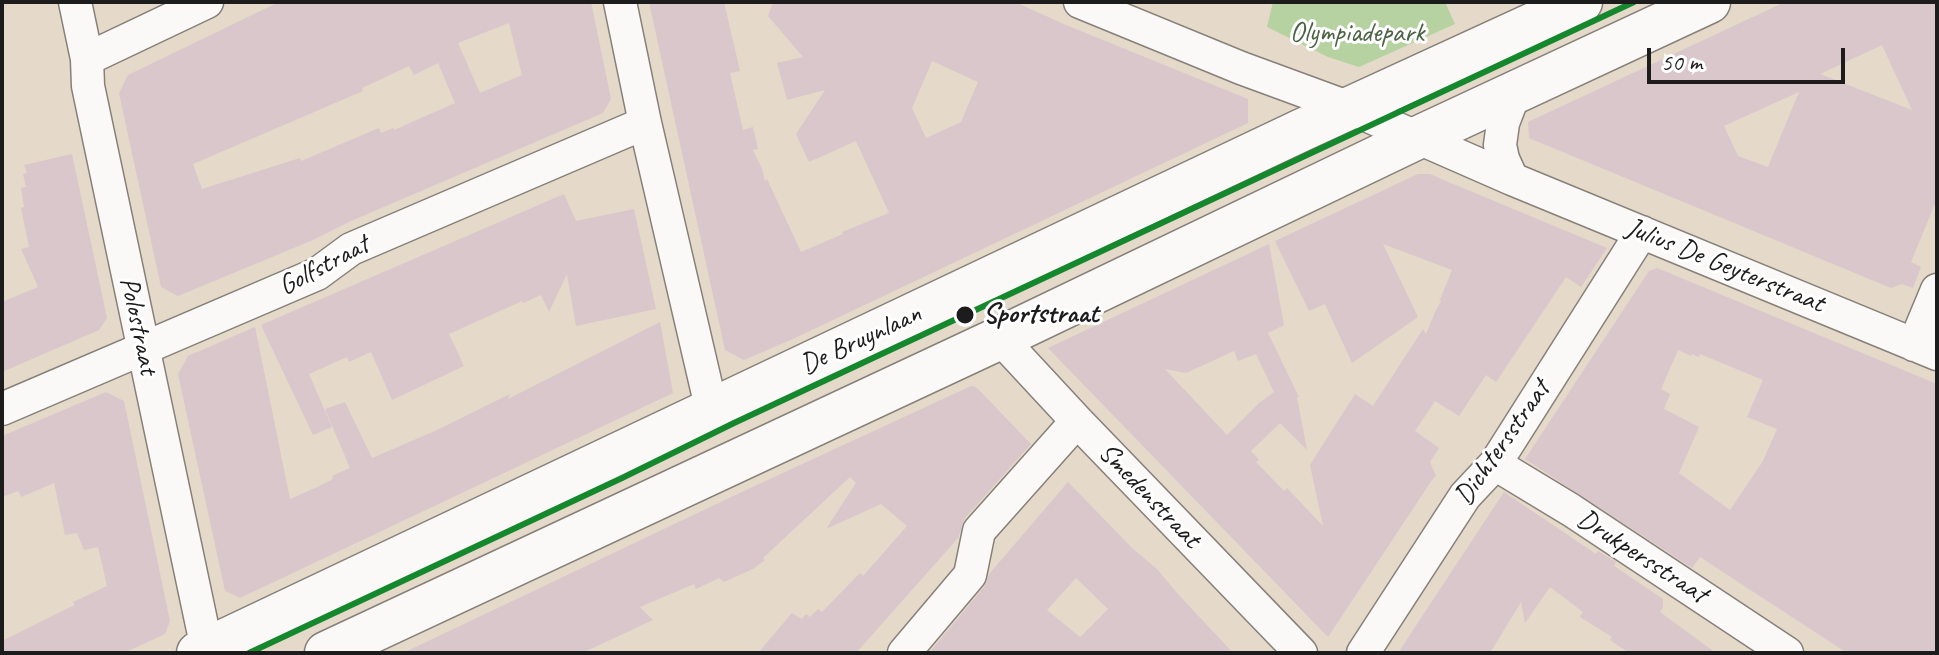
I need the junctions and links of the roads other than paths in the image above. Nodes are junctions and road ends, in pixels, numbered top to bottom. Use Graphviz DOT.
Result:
graph roads {
  1 [pos="75,2"];
  2 [pos="207,2"];
  3 [pos="620,2"];
  4 [pos="1080,2"];
  5 [pos="1581,2"];
  6 [pos="1709,2"];
  7 [pos="87,59"];
  8 [pos="1514,94"];
  9 [pos="1350,108"];
  10 [pos="645,123"];
  11 [pos="1417,138"];
  12 [pos="1512,179"];
  13 [pos="1642,232"];
  14 [pos="1937,290"];
  15 [pos="1000,338"];
  16 [pos="143,349"];
  17 [pos="1926,349"];
  18 [pos="2,409"];
  19 [pos="712,411"];
  20 [pos="1077,421"];
  21 [pos="1495,464"];
  22 [pos="341,650"];
  23 [pos="203,651"];
  24 [pos="904,653"];
  25 [pos="1301,653"];
  26 [pos="1363,653"];
  27 [pos="1787,653"];
  1 -- 7 [label="street, Polostraat"];
  2 -- 7 [label="street"];
  3 -- 10 [label="street"];
  4 -- 9 [label="street, Julius De Geyterstraat"];
  5 -- 9 [label="main road, De Bruynlaan"];
  6 -- 8 [label="main road, De Bruynlaan"];
  7 -- 16 [label="street, Polostraat"];
  8 -- 11 [label="main road, De Bruynlaan"];
  8 -- 12 [label="street"];
  9 -- 11 [label="street, Julius De Geyterstraat"];
  9 -- 19 [label="main road, De Bruynlaan"];
  10 -- 16 [label="street, Golfstraat"];
  10 -- 19 [label="street"];
  11 -- 12 [label="street, Julius De Geyterstraat"];
  11 -- 15 [label="main road, De Bruynlaan"];
  12 -- 13 [label="street, Julius De Geyterstraat"];
  13 -- 17 [label="street, Julius De Geyterstraat"];
  13 -- 21 [label="street, Dichtersstraat"];
  14 -- 17 [label="street"];
  15 -- 20 [label="street, Smedenstraat"];
  15 -- 22 [label="main road, De Bruynlaan"];
  16 -- 18 [label="street, Golfstraat"];
  16 -- 23 [label="street, Polostraat"];
  19 -- 23 [label="main road, De Bruynlaan"];
  20 -- 24 [label="street"];
  20 -- 25 [label="street, Smedenstraat"];
  21 -- 26 [label="street, Dichtersstraat"];
  21 -- 27 [label="street, Drukpersstraat"];
}
